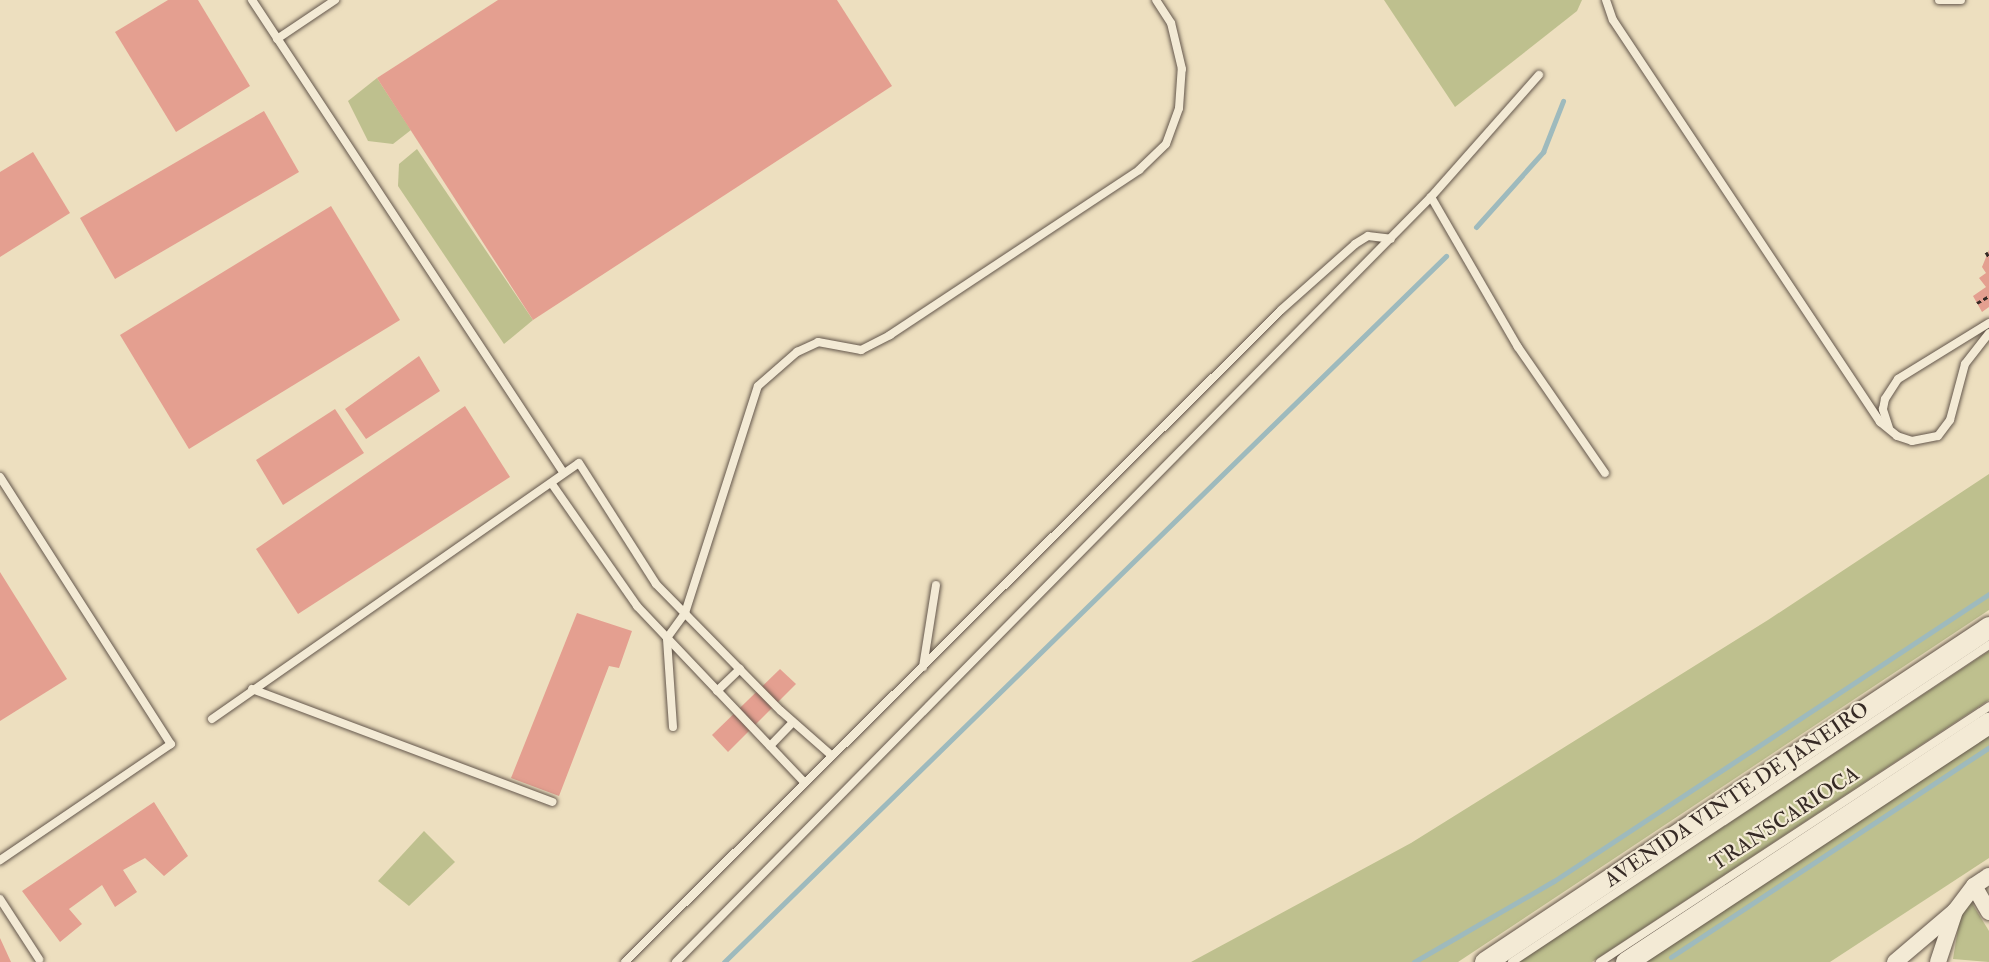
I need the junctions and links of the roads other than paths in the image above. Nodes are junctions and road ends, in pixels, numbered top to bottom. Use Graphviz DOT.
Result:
graph roads {
  1 [pos="252,0"];
  2 [pos="335,0"];
  3 [pos="1156,0"];
  4 [pos="1606,0"];
  5 [pos="1939,0"];
  6 [pos="1961,0"];
  7 [pos="277,39"];
  8 [pos="1539,75"];
  9 [pos="1431,197"];
  10 [pos="1391,238"];
  11 [pos="1989,323"];
  12 [pos="1989,333"];
  13 [pos="1891,431"];
  14 [pos="564,472"];
  15 [pos="1605,473"];
  16 [pos="0,477"];
  17 [pos="552,484"];
  18 [pos="0,485"];
  19 [pos="14,500"];
  20 [pos="936,585"];
  21 [pos="685,613"];
  22 [pos="1989,627"];
  23 [pos="667,638"];
  24 [pos="1989,645"];
  25 [pos="923,668"];
  26 [pos="740,669"];
  27 [pos="252,689"];
  28 [pos="717,691"];
  29 [pos="1989,706"];
  30 [pos="212,719"];
  31 [pos="793,722"];
  32 [pos="1989,723"];
  33 [pos="673,727"];
  34 [pos="770,746"];
  35 [pos="831,755"];
  36 [pos="804,782"];
  37 [pos="552,802"];
  38 [pos="0,860"];
  39 [pos="1989,876"];
  40 [pos="1974,886"];
  41 [pos="0,899"];
  42 [pos="1955,911"];
  43 [pos="1989,912"];
  44 [pos="39,959"];
  45 [pos="626,962"];
  46 [pos="676,962"];
  47 [pos="1485,962"];
  48 [pos="1512,962"];
  49 [pos="1600,962"];
  50 [pos="1626,962"];
  51 [pos="1895,962"];
  52 [pos="1938,962"];
  1 -- 7 [label="lane"];
  2 -- 7 [label="lane"];
  3 -- 21 [label="lane"];
  4 -- 13 [label="lane"];
  5 -- 6 [label="lane"];
  7 -- 14 [label="lane"];
  8 -- 9 [label="lane"];
  9 -- 10 [label="lane"];
  9 -- 15 [label="lane"];
  10 -- 25 [label="lane"];
  10 -- 46 [label="lane"];
  11 -- 13 [label="lane"];
  12 -- 13 [label="lane"];
  14 -- 17 [label="lane"];
  14 -- 21 [label="lane"];
  16 -- 19 [label="lane"];
  17 -- 23 [label="lane"];
  17 -- 27 [label="lane"];
  18 -- 19 [label="lane"];
  19 -- 38 [label="lane"];
  20 -- 25 [label="lane"];
  21 -- 23 [label="lane"];
  21 -- 26 [label="lane"];
  22 -- 47 [label="street, AVENIDA VINTE DE JANEIRO"];
  23 -- 28 [label="lane"];
  23 -- 33 [label="lane"];
  24 -- 48 [label="lane, TRANSCARIOCA"];
  25 -- 35 [label="lane"];
  26 -- 28 [label="lane"];
  26 -- 31 [label="lane"];
  27 -- 30 [label="lane"];
  27 -- 37 [label="lane"];
  28 -- 34 [label="lane"];
  29 -- 49 [label="lane, TRANSCARIOCA"];
  31 -- 34 [label="lane"];
  31 -- 35 [label="lane"];
  32 -- 50 [label="street"];
  34 -- 36 [label="lane"];
  35 -- 36 [label="lane"];
  36 -- 45 [label="lane"];
  39 -- 40 [label="street"];
  40 -- 42 [label="street"];
  40 -- 43 [label="street"];
  41 -- 44 [label="lane"];
  42 -- 51 [label="street"];
  42 -- 52 [label="street"];
}
